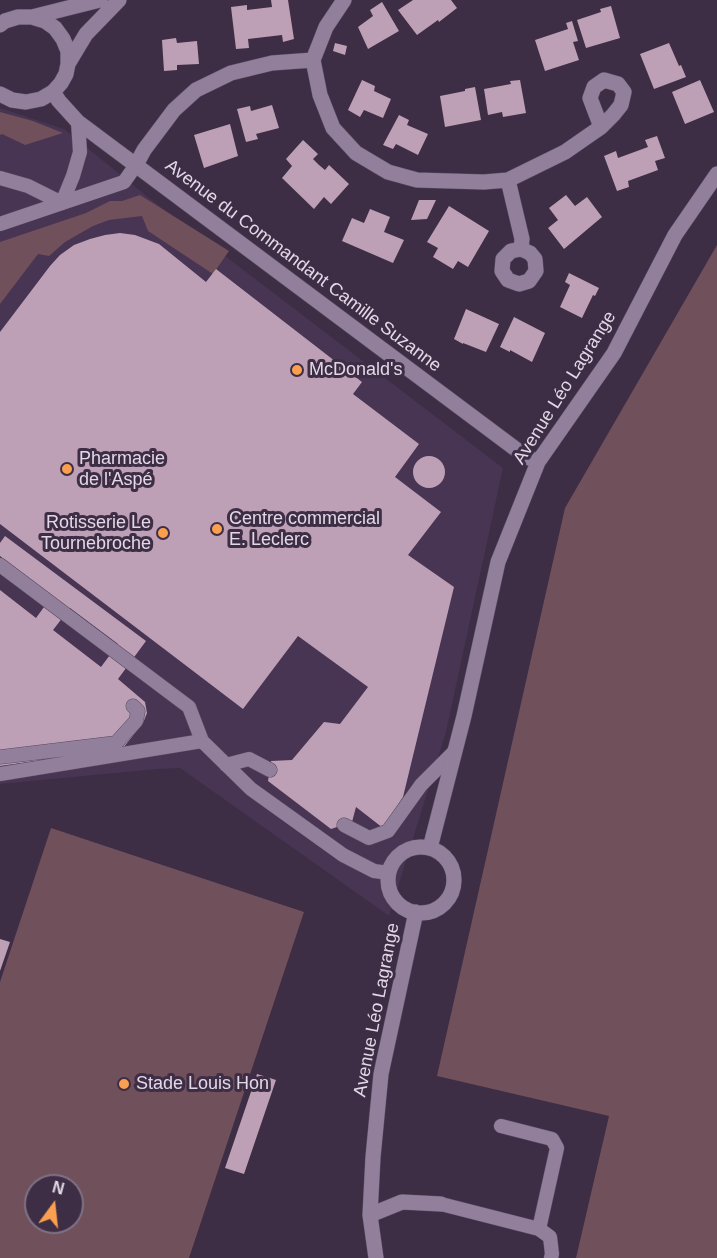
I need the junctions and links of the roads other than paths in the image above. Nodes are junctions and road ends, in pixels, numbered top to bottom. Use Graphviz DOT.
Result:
graph roads {
  1 [pos="100,0"];
  2 [pos="119,0"];
  3 [pos="344,0"];
  4 [pos="32,17"];
  5 [pos="0,25"];
  6 [pos="313,60"];
  7 [pos="68,64"];
  8 [pos="53,92"];
  9 [pos="0,94"];
  10 [pos="78,122"];
  11 [pos="601,127"];
  12 [pos="136,165"];
  13 [pos="717,174"];
  14 [pos="0,177"];
  15 [pos="508,180"];
  16 [pos="62,203"];
  17 [pos="0,224"];
  18 [pos="521,249"];
  19 [pos="538,462"];
  20 [pos="0,565"];
  21 [pos="133,706"];
  22 [pos="202,741"];
  23 [pos="455,751"];
  24 [pos="0,757"];
  25 [pos="226,765"];
  26 [pos="270,770"];
  27 [pos="0,774"];
  28 [pos="344,825"];
  29 [pos="430,848"];
  30 [pos="389,873"];
  31 [pos="416,912"];
  32 [pos="501,1126"];
  33 [pos="441,1204"];
  34 [pos="370,1215"];
  35 [pos="539,1228"];
  36 [pos="375,1258"];
  37 [pos="550,1258"];
  1 -- 4 [label="street"];
  2 -- 7 [label="street"];
  3 -- 6 [label="street"];
  4 -- 5 [label="street"];
  4 -- 7 [label="street"];
  6 -- 12 [label="street"];
  6 -- 15 [label="street"];
  7 -- 8 [label="street"];
  8 -- 9 [label="street"];
  8 -- 10 [label="street, Avenue du Commandant Camille Suzanne"];
  10 -- 12 [label="street, Avenue du Commandant Camille Suzanne"];
  10 -- 16 [label="lane"];
  11 -- 15 [label="street"];
  12 -- 16 [label="lane"];
  12 -- 19 [label="street, Avenue du Commandant Camille Suzanne"];
  13 -- 19 [label="street, Avenue Léo Lagrange"];
  14 -- 16 [label="lane"];
  15 -- 18 [label="street"];
  16 -- 17 [label="lane"];
  19 -- 23 [label="street, Avenue Léo Lagrange"];
  20 -- 22 [label="lane"];
  21 -- 24 [label="lane"];
  22 -- 25 [label="lane"];
  22 -- 27 [label="lane"];
  23 -- 28 [label="lane"];
  23 -- 29 [label="street, Avenue Léo Lagrange"];
  25 -- 26 [label="lane"];
  25 -- 30 [label="lane"];
  29 -- 30 [label="street"];
  29 -- 31 [label="street"];
  30 -- 31 [label="street"];
  31 -- 34 [label="street, Avenue Léo Lagrange"];
  32 -- 35 [label="lane"];
  33 -- 34 [label="street"];
  33 -- 35 [label="lane"];
  34 -- 36 [label="street, Avenue Léo Lagrange"];
  35 -- 37 [label="lane"];
}
